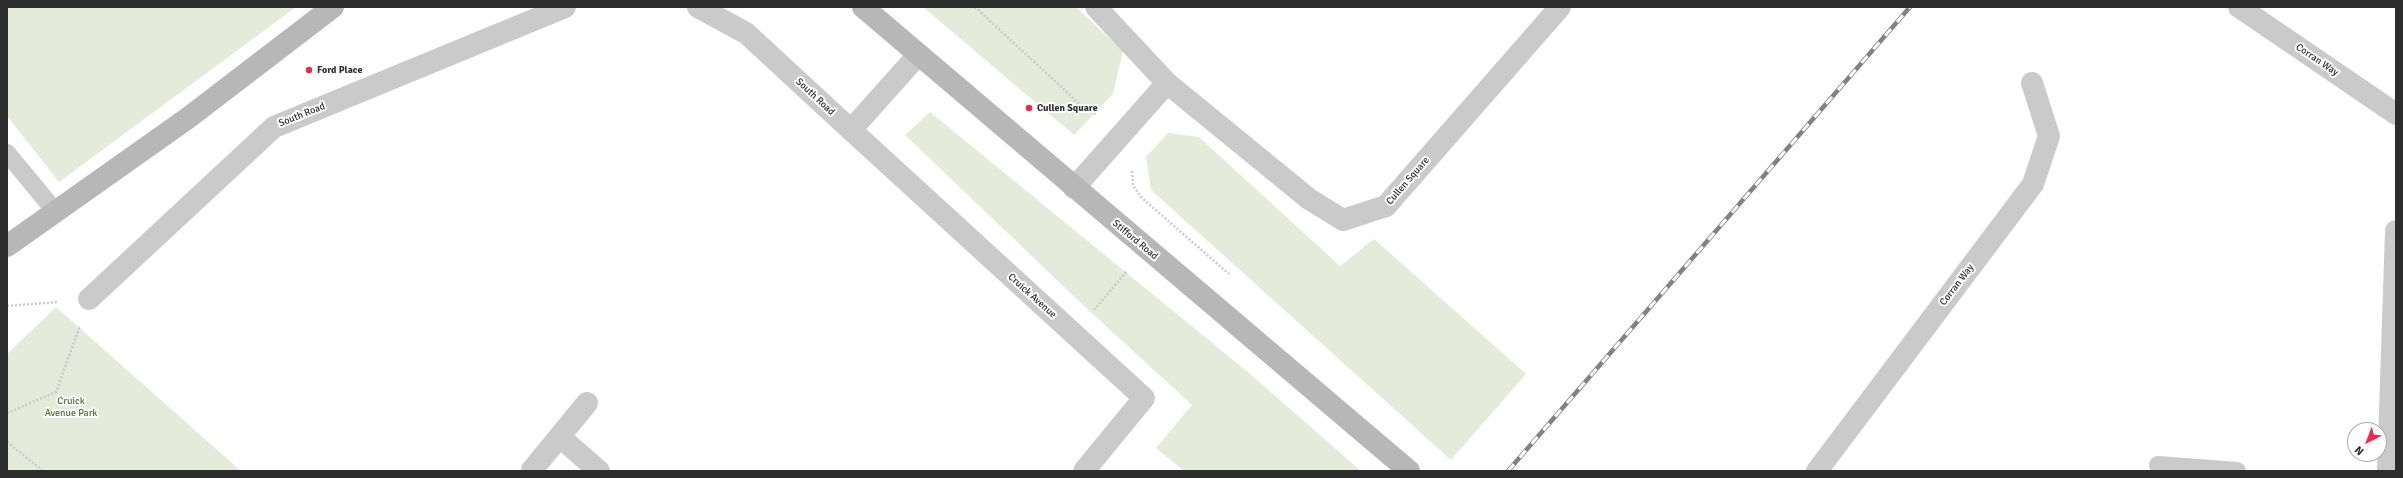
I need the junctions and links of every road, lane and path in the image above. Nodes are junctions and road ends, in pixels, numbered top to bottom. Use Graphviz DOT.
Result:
graph roads {
  1 [pos="333,7"];
  2 [pos="565,7"];
  3 [pos="698,7"];
  4 [pos="863,7"];
  5 [pos="975,7"];
  6 [pos="1096,7"];
  7 [pos="1560,7"];
  8 [pos="2238,7"];
  9 [pos="918,55"];
  10 [pos="1167,83"];
  11 [pos="2032,83"];
  12 [pos="2396,114"];
  13 [pos="1104,116"];
  14 [pos="851,130"];
  15 [pos="7,153"];
  16 [pos="1132,167"];
  17 [pos="1074,188"];
  18 [pos="55,212"];
  19 [pos="2396,231"];
  20 [pos="7,246"];
  21 [pos="1129,269"];
  22 [pos="1234,279"];
  23 [pos="89,300"];
  24 [pos="7,306"];
  25 [pos="1092,312"];
  26 [pos="587,402"];
  27 [pos="7,413"];
  28 [pos="560,437"];
  29 [pos="7,442"];
  30 [pos="2158,465"];
  31 [pos="532,470"];
  32 [pos="43,471"];
  33 [pos="599,471"];
  34 [pos="1084,471"];
  35 [pos="1409,471"];
  36 [pos="1817,471"];
  37 [pos="2237,471"];
  38 [pos="2388,471"];
  1 -- 18 [label="main road"];
  2 -- 23 [label="street, South Road"];
  3 -- 14 [label="street, South Road"];
  4 -- 9 [label="main road, Stifford Road"];
  5 -- 13 [label="path"];
  6 -- 10 [label="street, Cullen Square"];
  7 -- 10 [label="street, Cullen Square"];
  8 -- 12 [label="street, Corran Way"];
  9 -- 14 [label="street"];
  9 -- 17 [label="main road, Stifford Road"];
  10 -- 17 [label="street"];
  11 -- 36 [label="street, Corran Way"];
  14 -- 34 [label="street, Cruick Avenue"];
  15 -- 18 [label="lane"];
  16 -- 22 [label="path"];
  17 -- 35 [label="main road, Stifford Road"];
  18 -- 20 [label="main road"];
  19 -- 38 [label="street"];
  21 -- 25 [label="path"];
  23 -- 24 [label="path"];
  23 -- 27 [label="path"];
  26 -- 28 [label="street"];
  28 -- 31 [label="street"];
  28 -- 33 [label="street"];
  29 -- 32 [label="path"];
  30 -- 37 [label="lane"];
}
